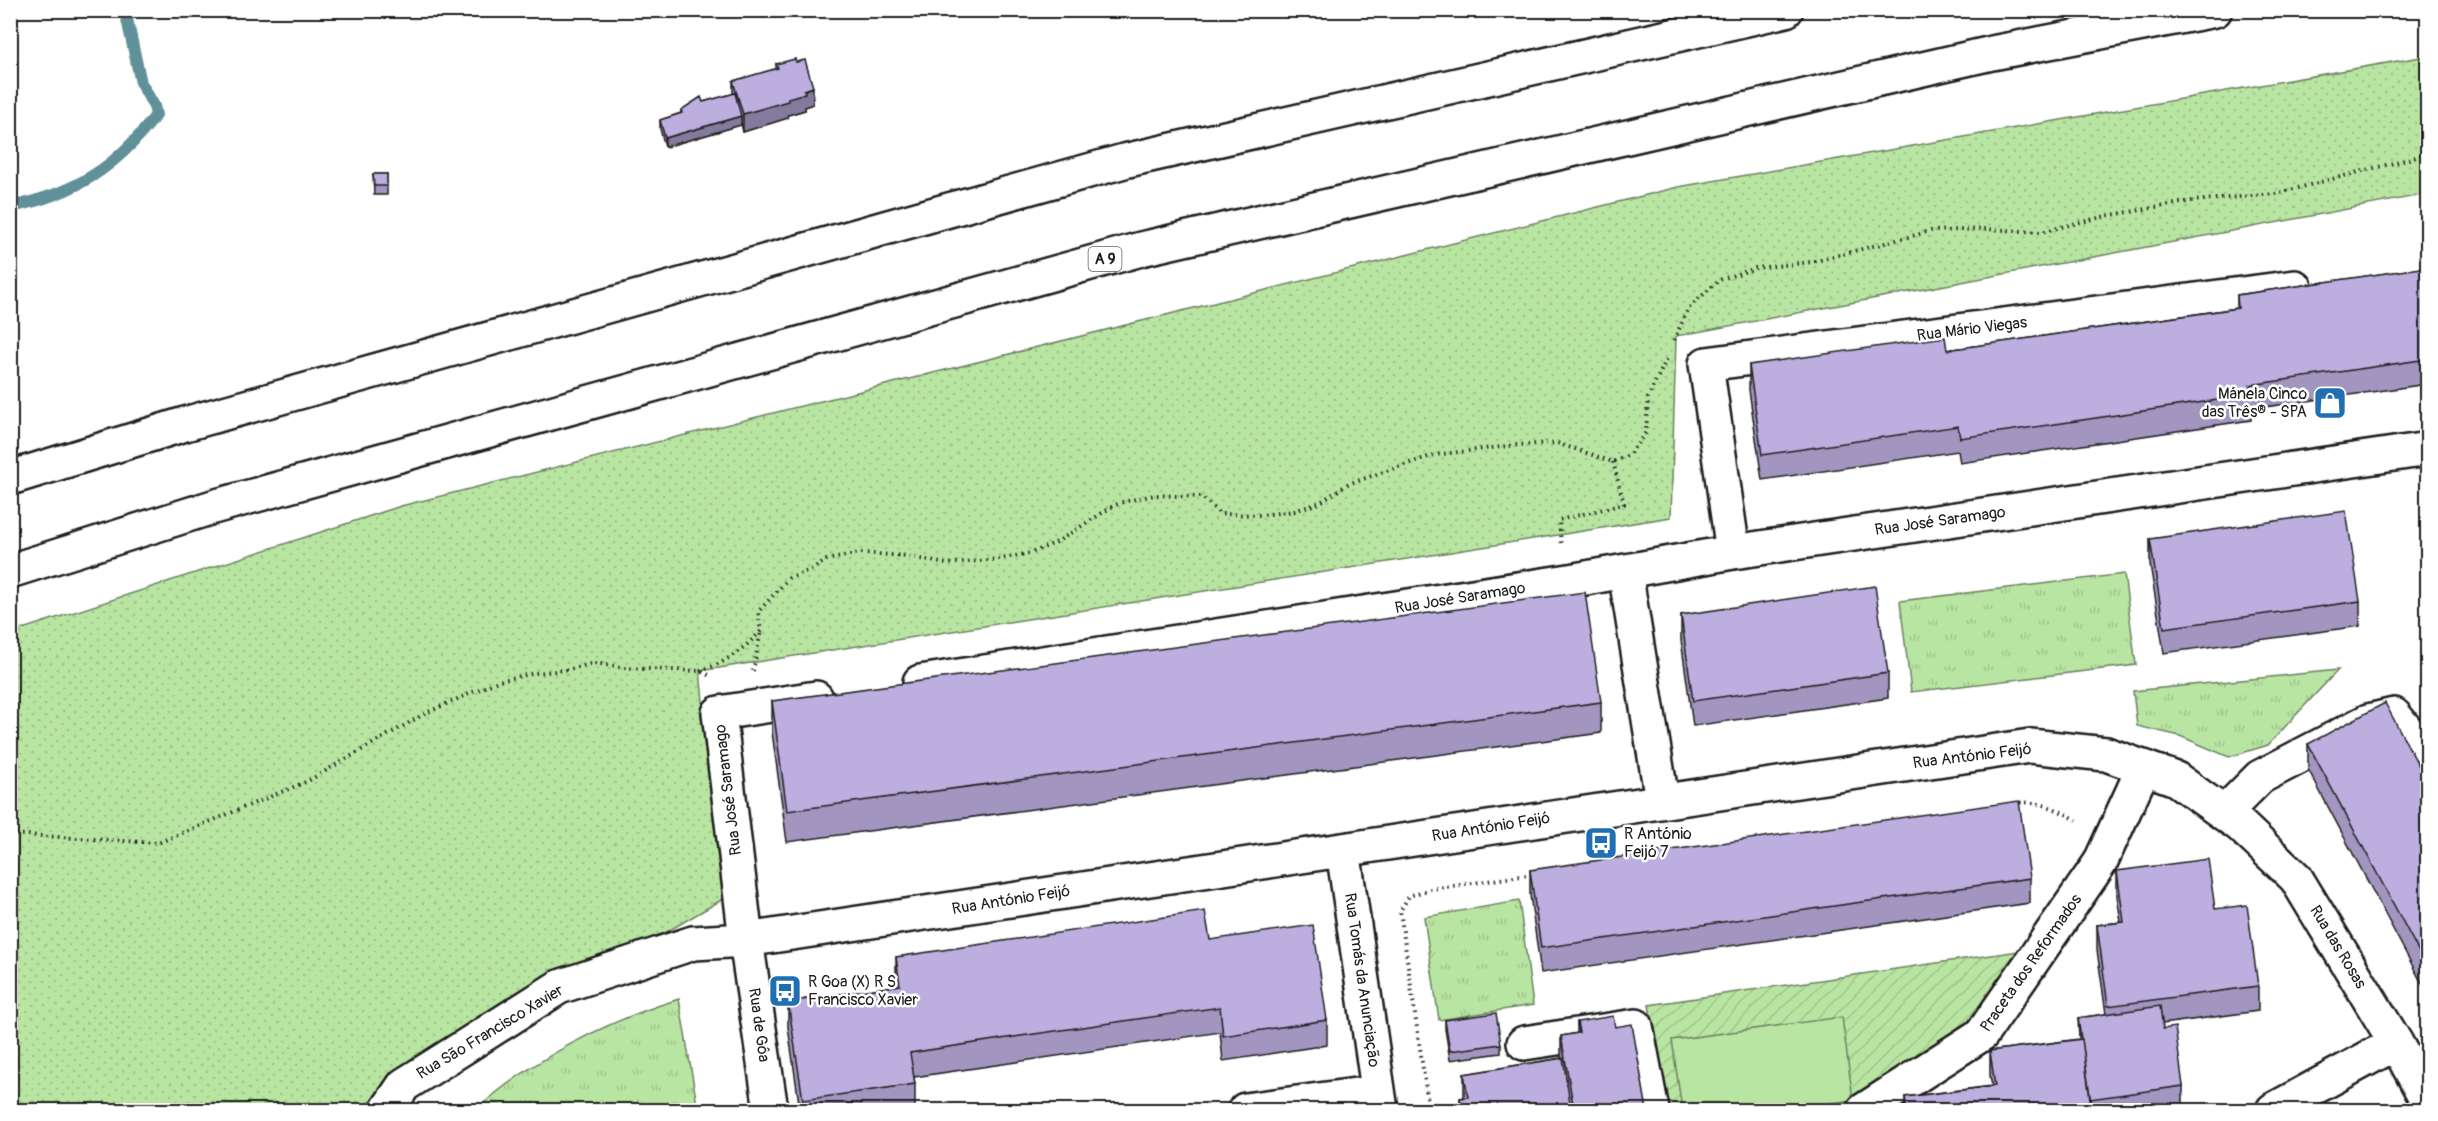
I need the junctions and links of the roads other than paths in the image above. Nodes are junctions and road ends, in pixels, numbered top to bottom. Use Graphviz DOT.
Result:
graph roads {
  1 [pos="1786,10"];
  2 [pos="2215,10"];
  3 [pos="2321,284"];
  4 [pos="2427,449"];
  5 [pos="10,478"];
  6 [pos="1733,552"];
  7 [pos="10,571"];
  8 [pos="1625,571"];
  9 [pos="885,687"];
  10 [pos="850,693"];
  11 [pos="2427,757"];
  12 [pos="2144,767"];
  13 [pos="1662,800"];
  14 [pos="2224,813"];
  15 [pos="1343,850"];
  16 [pos="746,940"];
  17 [pos="2396,1042"];
  18 [pos="1524,1044"];
  19 [pos="1380,1101"];
  20 [pos="2427,1102"];
  21 [pos="387,1110"];
  22 [pos="771,1110"];
  23 [pos="1245,1110"];
  24 [pos="1652,1110"];
  25 [pos="1864,1110"];
  26 [pos="2273,1110"];
  1 -- 5 [label="main road"];
  2 -- 7 [label="main road, A 9"];
  3 -- 6 [label="main road, Rua Mário Viegas"];
  4 -- 6 [label="main road, Rua José Saramago"];
  6 -- 8 [label="main road, Rua José Saramago"];
  8 -- 9 [label="main road, Rua José Saramago"];
  8 -- 13 [label="main road"];
  10 -- 16 [label="main road, Rua José Saramago"];
  11 -- 14 [label="main road"];
  12 -- 13 [label="main road, Rua António Feijó"];
  12 -- 14 [label="main road, Rua António Feijó"];
  12 -- 25 [label="main road, Praceta dos Reformados"];
  13 -- 15 [label="main road, Rua António Feijó"];
  14 -- 17 [label="main road, Rua das Rosas"];
  15 -- 16 [label="main road, Rua António Feijó"];
  15 -- 19 [label="main road, Rua Tomás da Anunciação"];
  16 -- 21 [label="main road, Rua São Francisco Xavier"];
  16 -- 22 [label="main road, Rua de Gôa"];
  17 -- 20 [label="main road, Rua das Rosas"];
  17 -- 26 [label="main road"];
  18 -- 24 [label="main road"];
  19 -- 23 [label="main road"];
}
